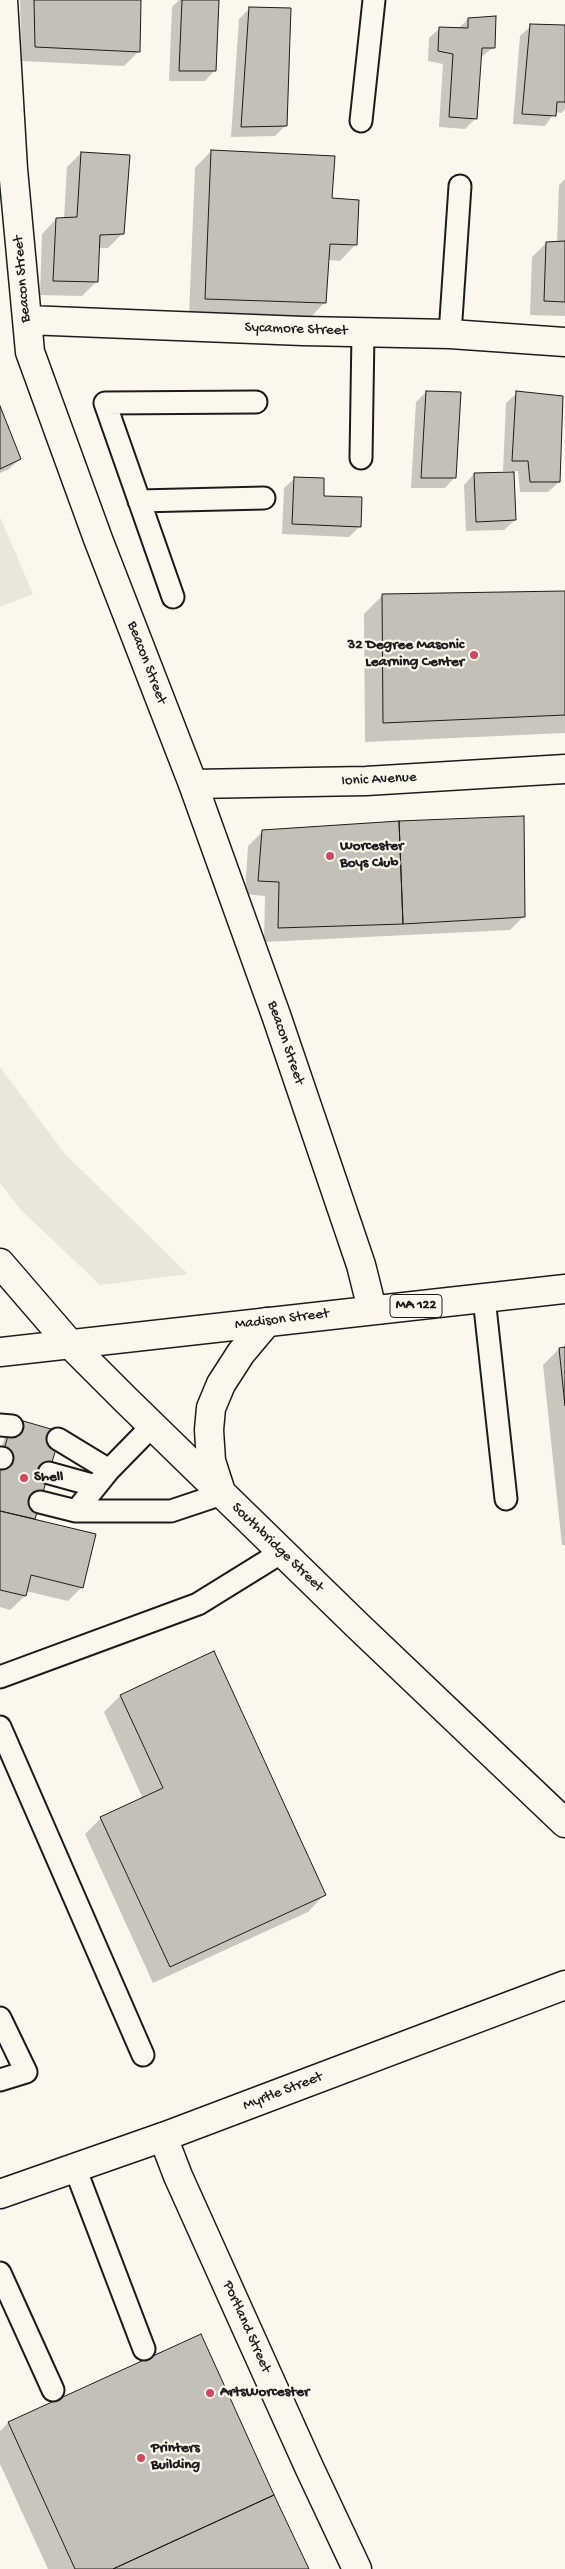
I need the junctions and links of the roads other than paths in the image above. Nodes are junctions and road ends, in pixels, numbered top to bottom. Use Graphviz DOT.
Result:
graph roads {
  1 [pos="3,0"];
  2 [pos="374,0"];
  3 [pos="361,121"];
  4 [pos="460,186"];
  5 [pos="27,320"];
  6 [pos="363,333"];
  7 [pos="450,334"];
  8 [pos="565,342"];
  9 [pos="256,402"];
  10 [pos="361,458"];
  11 [pos="264,498"];
  12 [pos="139,501"];
  13 [pos="173,597"];
  14 [pos="565,769"];
  15 [pos="194,784"];
  16 [pos="0,1263"];
  17 [pos="565,1289"];
  18 [pos="484,1298"];
  19 [pos="372,1309"];
  20 [pos="266,1322"];
  21 [pos="69,1343"];
  22 [pos="0,1352"];
  23 [pos="152,1426"];
  24 [pos="58,1439"];
  25 [pos="49,1473"];
  26 [pos="102,1478"];
  27 [pos="222,1494"];
  28 [pos="506,1499"];
  29 [pos="40,1502"];
  30 [pos="76,1511"];
  31 [pos="282,1552"];
  32 [pos="0,1676"];
  33 [pos="0,1727"];
  34 [pos="565,1823"];
  35 [pos="565,1985"];
  36 [pos="0,2018"];
  37 [pos="144,2055"];
  38 [pos="0,2080"];
  39 [pos="164,2137"];
  40 [pos="75,2168"];
  41 [pos="0,2194"];
  42 [pos="0,2273"];
  43 [pos="144,2349"];
  44 [pos="53,2390"];
  45 [pos="357,2569"];
  1 -- 5 [label="street, Beacon Street"];
  2 -- 3 [label="lane"];
  4 -- 7 [label="lane"];
  5 -- 6 [label="street, Sycamore Street"];
  5 -- 15 [label="street, Beacon Street"];
  6 -- 7 [label="street, Sycamore Street"];
  6 -- 10 [label="lane"];
  7 -- 8 [label="street, Sycamore Street"];
  9 -- 12 [label="lane"];
  11 -- 12 [label="lane"];
  12 -- 13 [label="lane"];
  14 -- 15 [label="street, Ionic Avenue"];
  15 -- 19 [label="street, Beacon Street"];
  16 -- 21 [label="street, Southbridge Street"];
  17 -- 18 [label="street, Madison Street / MA 122"];
  18 -- 19 [label="street, Madison Street / MA 122"];
  18 -- 28 [label="lane"];
  19 -- 20 [label="street, Madison Street / MA 122"];
  20 -- 21 [label="street, Madison Street / MA 122"];
  20 -- 27 [label="street"];
  21 -- 22 [label="street, Madison Street / MA 122"];
  21 -- 23 [label="street, Southbridge Street"];
  23 -- 26 [label="lane"];
  23 -- 27 [label="street, Southbridge Street"];
  24 -- 26 [label="lane"];
  25 -- 26 [label="lane"];
  26 -- 30 [label="lane"];
  27 -- 30 [label="lane"];
  27 -- 31 [label="street, Southbridge Street"];
  29 -- 30 [label="lane"];
  31 -- 32 [label="lane"];
  31 -- 34 [label="street, Southbridge Street"];
  33 -- 37 [label="lane"];
  35 -- 39 [label="street, Myrtle Street"];
  36 -- 38 [label="lane"];
  39 -- 40 [label="street, Myrtle Street"];
  39 -- 45 [label="street, Portland Street"];
  40 -- 41 [label="street, Myrtle Street"];
  40 -- 43 [label="lane"];
  42 -- 44 [label="lane"];
}
